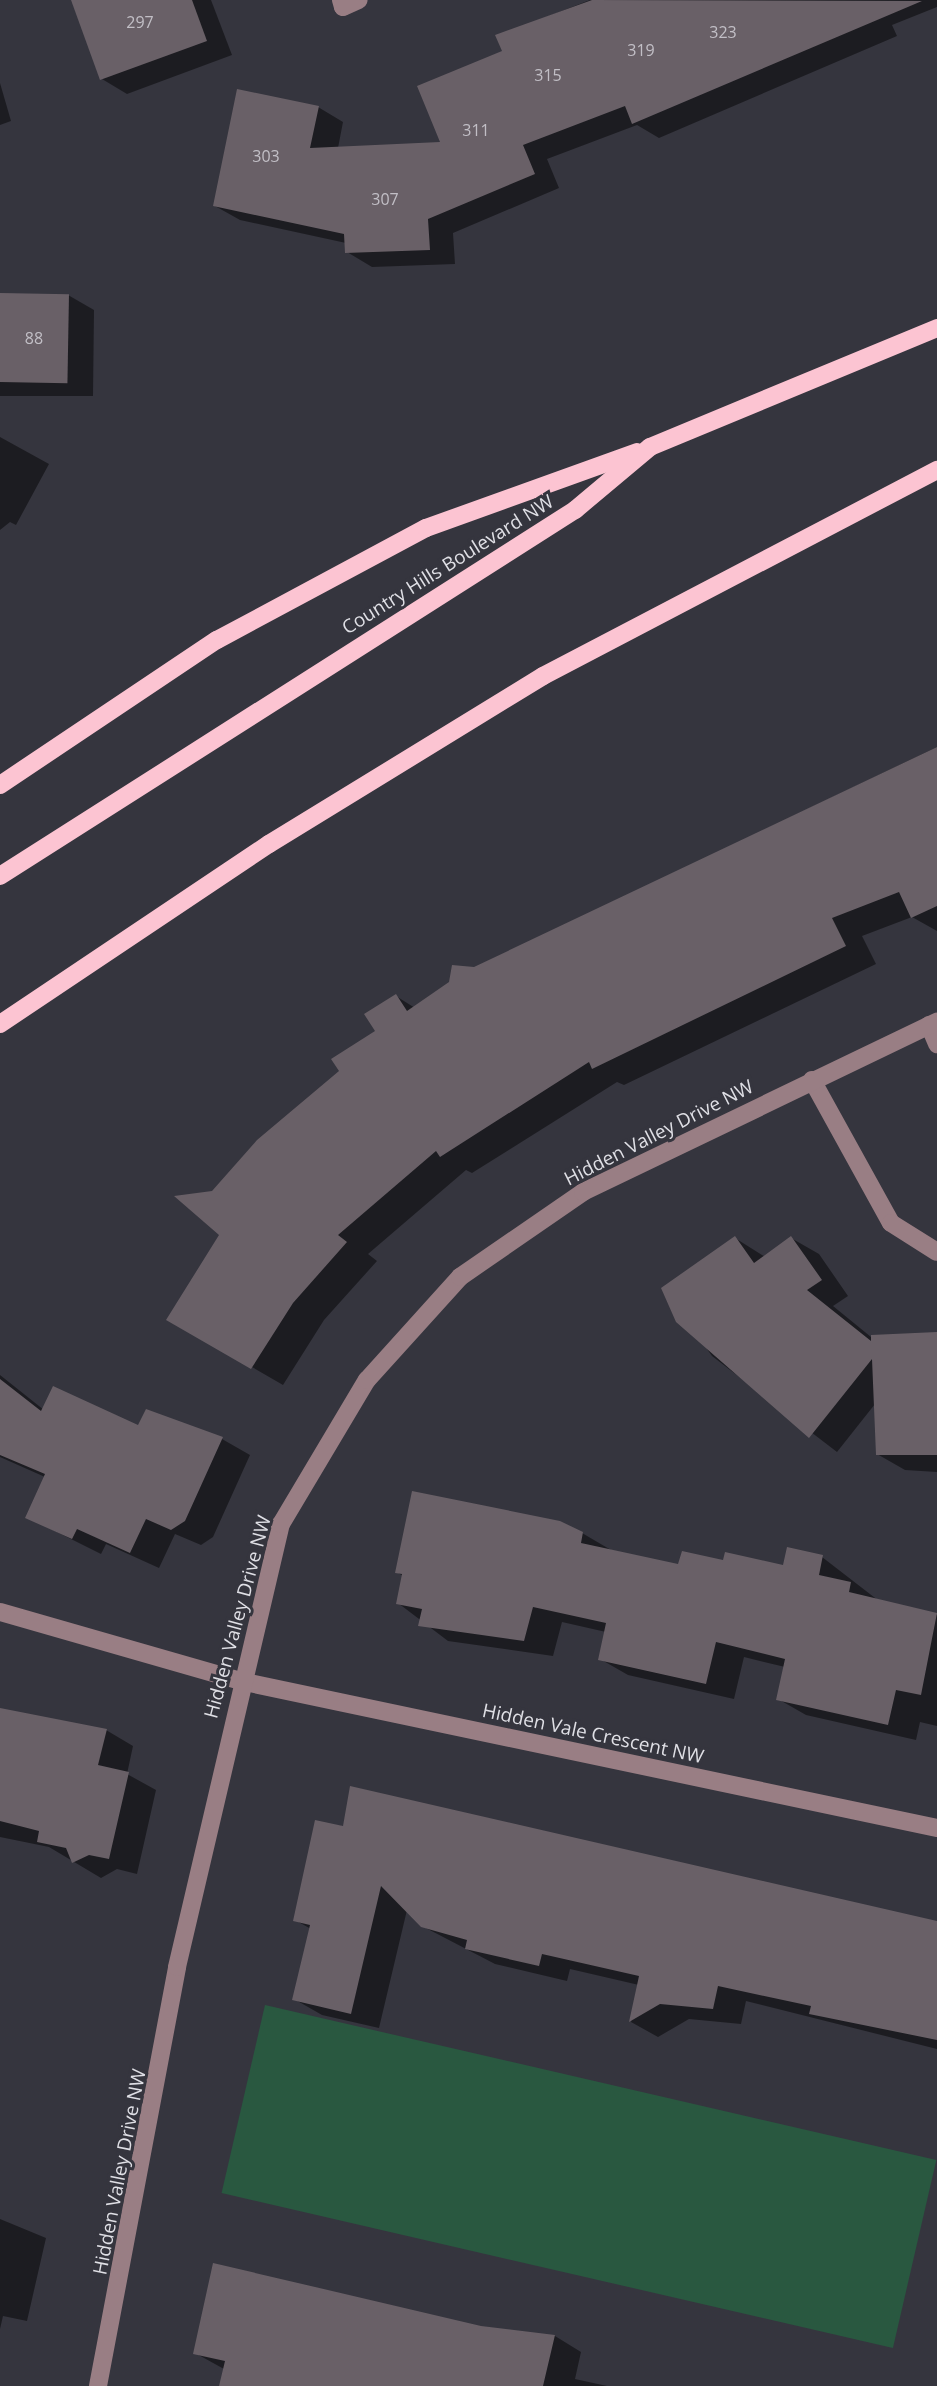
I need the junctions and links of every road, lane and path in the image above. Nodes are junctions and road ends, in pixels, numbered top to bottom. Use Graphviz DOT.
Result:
graph roads {
  1 [pos="341,0"];
  2 [pos="359,0"];
  3 [pos="937,328"];
  4 [pos="650,447"];
  5 [pos="937,470"];
  6 [pos="0,785"];
  7 [pos="0,876"];
  8 [pos="0,1024"];
  9 [pos="933,1024"];
  10 [pos="937,1044"];
  11 [pos="812,1080"];
  12 [pos="937,1252"];
  13 [pos="0,1612"];
  14 [pos="240,1681"];
  15 [pos="937,1828"];
  16 [pos="98,2386"];
  1 -- 2 [label="street"];
  3 -- 4 [label="main road, Country Hills Boulevard NW"];
  4 -- 6 [label="main road"];
  4 -- 7 [label="main road, Country Hills Boulevard NW"];
  5 -- 8 [label="main road"];
  9 -- 10 [label="street"];
  9 -- 11 [label="street, Hidden Valley Drive NW"];
  11 -- 12 [label="street"];
  11 -- 14 [label="street, Hidden Valley Drive NW"];
  13 -- 14 [label="street, Hidden Vale Crescent NW"];
  14 -- 15 [label="street, Hidden Vale Crescent NW"];
  14 -- 16 [label="street, Hidden Valley Drive NW"];
}
